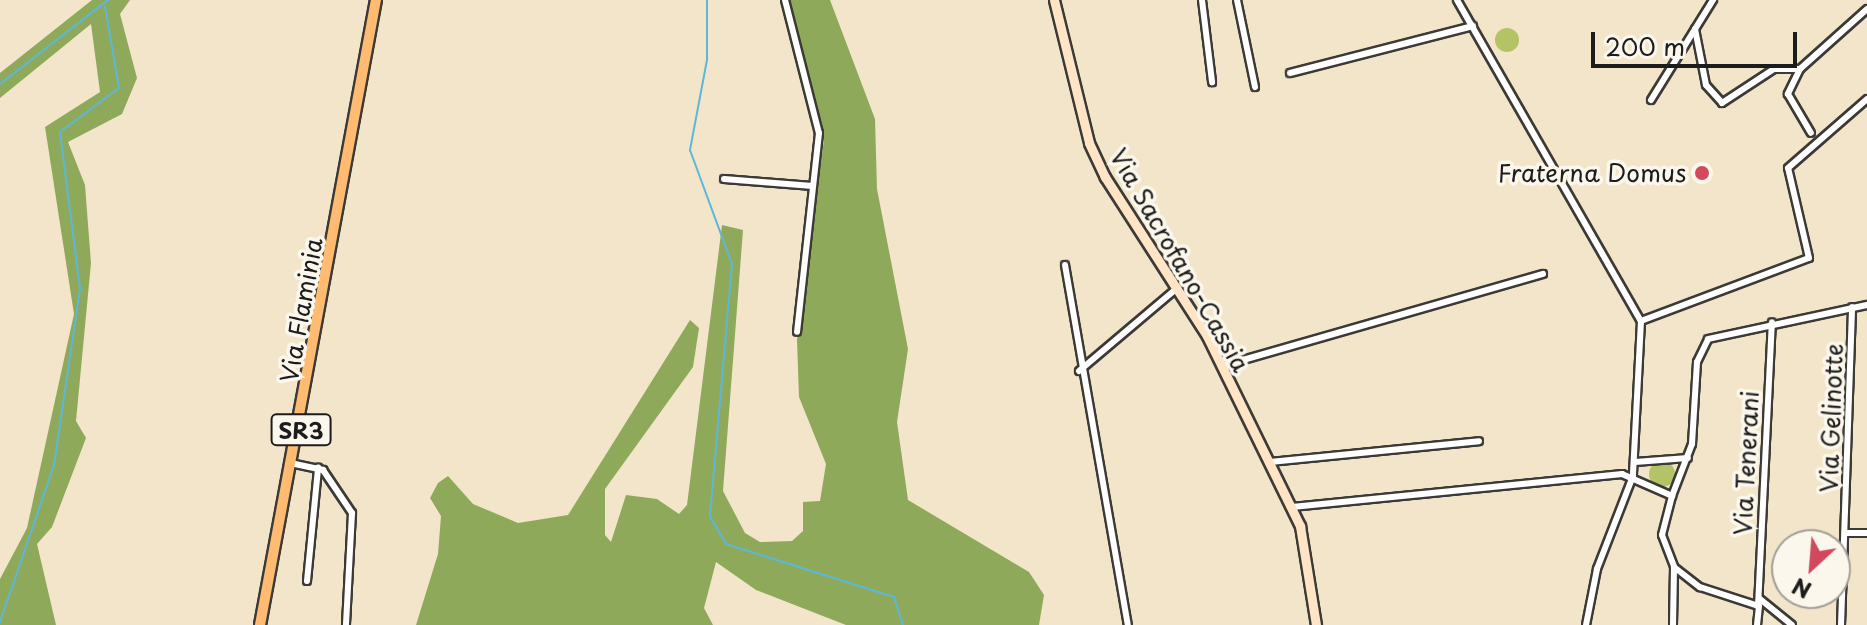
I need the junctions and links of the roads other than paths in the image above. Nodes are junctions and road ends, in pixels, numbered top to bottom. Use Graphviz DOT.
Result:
graph roads {
  1 [pos="376,0"];
  2 [pos="785,0"];
  3 [pos="1054,0"];
  4 [pos="1202,0"];
  5 [pos="1237,0"];
  6 [pos="1457,0"];
  7 [pos="1713,0"];
  8 [pos="1867,9"];
  9 [pos="1473,26"];
  10 [pos="1695,29"];
  11 [pos="1800,69"];
  12 [pos="1290,73"];
  13 [pos="1212,82"];
  14 [pos="1255,87"];
  15 [pos="1867,99"];
  16 [pos="1651,100"];
  17 [pos="1811,133"];
  18 [pos="724,179"];
  19 [pos="813,186"];
  20 [pos="1065,265"];
  21 [pos="1543,274"];
  22 [pos="1176,289"];
  23 [pos="1867,305"];
  24 [pos="1852,307"];
  25 [pos="1641,321"];
  26 [pos="1772,322"];
  27 [pos="797,332"];
  28 [pos="1222,366"];
  29 [pos="1079,371"];
  30 [pos="1479,441"];
  31 [pos="1688,458"];
  32 [pos="1270,462"];
  33 [pos="1635,462"];
  34 [pos="295,464"];
  35 [pos="318,468"];
  36 [pos="1633,476"];
  37 [pos="1672,496"];
  38 [pos="1292,507"];
  39 [pos="1846,529"];
  40 [pos="1674,567"];
  41 [pos="307,581"];
  42 [pos="1759,602"];
  43 [pos="260,625"];
  44 [pos="346,625"];
  45 [pos="1128,625"];
  46 [pos="1316,625"];
  47 [pos="1586,625"];
  48 [pos="1673,625"];
  49 [pos="1757,625"];
  50 [pos="1792,625"];
  1 -- 34 [label="main road, Via Flaminia / SR3"];
  2 -- 19 [label="street"];
  3 -- 22 [label="street, Via Sacrofano-Cassia"];
  4 -- 13 [label="street"];
  5 -- 14 [label="street"];
  6 -- 9 [label="street"];
  7 -- 10 [label="street"];
  8 -- 11 [label="street"];
  9 -- 12 [label="street"];
  9 -- 25 [label="street"];
  10 -- 11 [label="street"];
  10 -- 16 [label="street"];
  11 -- 17 [label="street"];
  15 -- 25 [label="street"];
  18 -- 19 [label="street"];
  19 -- 27 [label="street"];
  20 -- 29 [label="street"];
  21 -- 28 [label="street"];
  22 -- 28 [label="street, Via Sacrofano-Cassia"];
  22 -- 29 [label="street"];
  23 -- 24 [label="street"];
  24 -- 26 [label="street"];
  24 -- 39 [label="street, Via Gelinotte"];
  25 -- 33 [label="street"];
  26 -- 31 [label="street"];
  26 -- 42 [label="street, Via Tenerani"];
  28 -- 32 [label="street, Via Sacrofano-Cassia"];
  29 -- 45 [label="street"];
  30 -- 32 [label="street"];
  31 -- 33 [label="street"];
  31 -- 37 [label="street"];
  32 -- 38 [label="street, Via Sacrofano-Cassia"];
  33 -- 36 [label="street"];
  34 -- 35 [label="street"];
  34 -- 43 [label="main road, Via Flaminia / SR3"];
  35 -- 41 [label="street"];
  35 -- 44 [label="street"];
  36 -- 37 [label="street"];
  36 -- 38 [label="street"];
  36 -- 47 [label="street"];
  37 -- 40 [label="street"];
  38 -- 46 [label="street, Via Sacrofano-Cassia"];
  40 -- 42 [label="street"];
  40 -- 48 [label="street"];
  42 -- 49 [label="street, Via Tenerani"];
  42 -- 50 [label="street"];
}
